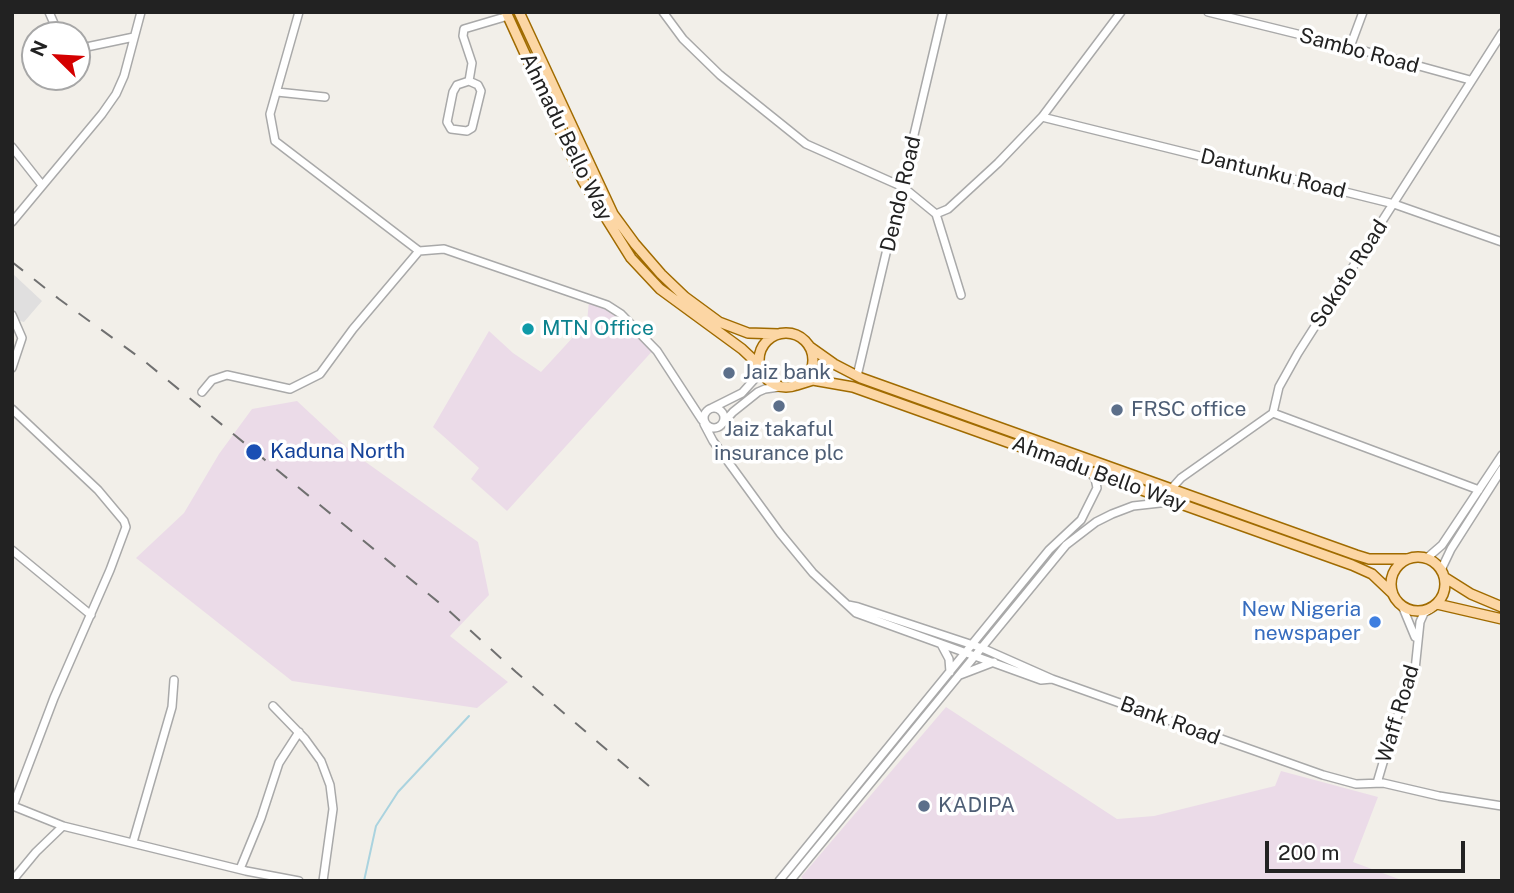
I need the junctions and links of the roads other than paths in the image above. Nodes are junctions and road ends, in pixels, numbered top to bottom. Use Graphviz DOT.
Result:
graph roads {
  1 [pos="141,12"];
  2 [pos="299,12"];
  3 [pos="519,12"];
  4 [pos="663,12"];
  5 [pos="943,12"];
  6 [pos="1121,12"];
  7 [pos="1208,12"];
  8 [pos="1363,12"];
  9 [pos="507,14"];
  10 [pos="1502,33"];
  11 [pos="134,37"];
  12 [pos="91,46"];
  13 [pos="1350,47"];
  14 [pos="1470,80"];
  15 [pos="469,81"];
  16 [pos="277,92"];
  17 [pos="325,97"];
  18 [pos="1042,117"];
  19 [pos="12,147"];
  20 [pos="43,185"];
  21 [pos="903,187"];
  22 [pos="1394,204"];
  23 [pos="936,214"];
  24 [pos="12,222"];
  25 [pos="1502,243"];
  26 [pos="419,251"];
  27 [pos="961,295"];
  28 [pos="12,315"];
  29 [pos="779,334"];
  30 [pos="810,347"];
  31 [pos="12,368"];
  32 [pos="760,369"];
  33 [pos="857,376"];
  34 [pos="797,385"];
  35 [pos="779,387"];
  36 [pos="202,392"];
  37 [pos="690,400"];
  38 [pos="711,408"];
  39 [pos="12,409"];
  40 [pos="1273,413"];
  41 [pos="703,422"];
  42 [pos="721,425"];
  43 [pos="718,449"];
  44 [pos="1502,454"];
  45 [pos="1082,468"];
  46 [pos="1502,469"];
  47 [pos="1172,488"];
  48 [pos="1479,490"];
  49 [pos="1183,504"];
  50 [pos="12,550"];
  51 [pos="1427,558"];
  52 [pos="1406,559"];
  53 [pos="1443,573"];
  54 [pos="1392,593"];
  55 [pos="848,605"];
  56 [pos="1434,606"];
  57 [pos="1502,607"];
  58 [pos="1403,608"];
  59 [pos="90,615"];
  60 [pos="1502,619"];
  61 [pos="983,630"];
  62 [pos="993,634"];
  63 [pos="956,640"];
  64 [pos="941,644"];
  65 [pos="1417,645"];
  66 [pos="968,648"];
  67 [pos="982,648"];
  68 [pos="976,655"];
  69 [pos="997,659"];
  70 [pos="950,671"];
  71 [pos="960,675"];
  72 [pos="174,680"];
  73 [pos="273,706"];
  74 [pos="299,732"];
  75 [pos="1377,783"];
  76 [pos="12,806"];
  77 [pos="1502,806"];
  78 [pos="63,826"];
  79 [pos="133,842"];
  80 [pos="243,870"];
  81 [pos="12,881"];
  82 [pos="240,881"];
  83 [pos="299,881"];
  84 [pos="323,881"];
  85 [pos="779,881"];
  86 [pos="790,881"];
  1 -- 11 [label="street"];
  2 -- 16 [label="street"];
  3 -- 29 [label="main road, Ahmadu Bello Way"];
  4 -- 21 [label="street"];
  5 -- 21 [label="street, Dendo Road"];
  6 -- 18 [label="street"];
  7 -- 13 [label="street, Sambo Road"];
  8 -- 13 [label="street"];
  9 -- 15 [label="street"];
  9 -- 32 [label="main road, Ahmadu Bello Way"];
  10 -- 14 [label="street, Sokoto Road"];
  11 -- 12 [label="street"];
  11 -- 20 [label="street"];
  13 -- 14 [label="street, Sambo Road"];
  14 -- 22 [label="street, Sokoto Road"];
  15 -- 15 [label="street"];
  16 -- 17 [label="street"];
  16 -- 26 [label="street"];
  18 -- 22 [label="street, Dantunku Road"];
  18 -- 23 [label="street"];
  19 -- 20 [label="street"];
  20 -- 24 [label="street"];
  21 -- 23 [label="street"];
  21 -- 33 [label="street, Dendo Road"];
  22 -- 25 [label="street, Dantunku Road"];
  22 -- 40 [label="street, Sokoto Road"];
  23 -- 27 [label="street"];
  26 -- 36 [label="street"];
  26 -- 37 [label="street, Bank Road"];
  28 -- 31 [label="street"];
  29 -- 30 [label="main road"];
  29 -- 32 [label="main road"];
  30 -- 33 [label="main road, Ahmadu Bello Way"];
  30 -- 34 [label="main road"];
  32 -- 35 [label="main road"];
  32 -- 38 [label="street"];
  33 -- 47 [label="main road, Ahmadu Bello Way"];
  34 -- 35 [label="main road"];
  34 -- 45 [label="main road, Ahmadu Bello Way"];
  35 -- 42 [label="street"];
  37 -- 38 [label="street"];
  37 -- 41 [label="street, Bank Road"];
  38 -- 41 [label="street"];
  38 -- 42 [label="street"];
  39 -- 59 [label="street"];
  40 -- 47 [label="street"];
  40 -- 48 [label="street"];
  41 -- 42 [label="street"];
  41 -- 43 [label="street, Bank Road"];
  42 -- 43 [label="street"];
  43 -- 55 [label="street, Bank Road"];
  44 -- 48 [label="street"];
  45 -- 49 [label="main road, Ahmadu Bello Way"];
  45 -- 61 [label="street"];
  46 -- 53 [label="street"];
  47 -- 52 [label="main road, Ahmadu Bello Way"];
  48 -- 51 [label="street"];
  49 -- 54 [label="main road, Ahmadu Bello Way"];
  49 -- 62 [label="street"];
  50 -- 59 [label="street"];
  51 -- 52 [label="main road"];
  51 -- 53 [label="main road"];
  52 -- 54 [label="main road"];
  53 -- 56 [label="main road"];
  53 -- 57 [label="main road"];
  54 -- 58 [label="main road"];
  55 -- 63 [label="street, Bank Road"];
  55 -- 64 [label="street, Bank Road"];
  56 -- 58 [label="main road"];
  56 -- 60 [label="main road"];
  56 -- 65 [label="street, Waff Road"];
  58 -- 65 [label="street, Waff Road"];
  59 -- 76 [label="street"];
  61 -- 63 [label="street"];
  61 -- 66 [label="street"];
  62 -- 67 [label="street"];
  62 -- 69 [label="street"];
  63 -- 66 [label="street, Bank Road"];
  64 -- 66 [label="street, Bank Road"];
  64 -- 70 [label="street"];
  65 -- 75 [label="street, Waff Road"];
  66 -- 67 [label="street, Bank Road"];
  66 -- 68 [label="street, Bank Road"];
  66 -- 70 [label="street"];
  67 -- 68 [label="street"];
  67 -- 69 [label="street, Bank Road"];
  68 -- 69 [label="street, Bank Road"];
  68 -- 71 [label="street"];
  69 -- 71 [label="street"];
  69 -- 75 [label="street, Bank Road"];
  70 -- 85 [label="street"];
  71 -- 86 [label="street"];
  72 -- 79 [label="street"];
  73 -- 74 [label="street"];
  74 -- 80 [label="street"];
  74 -- 84 [label="street"];
  75 -- 77 [label="street, Bank Road"];
  76 -- 78 [label="street"];
  78 -- 79 [label="street"];
  78 -- 81 [label="street"];
  79 -- 80 [label="street"];
  80 -- 82 [label="street"];
  80 -- 83 [label="street"];
}
